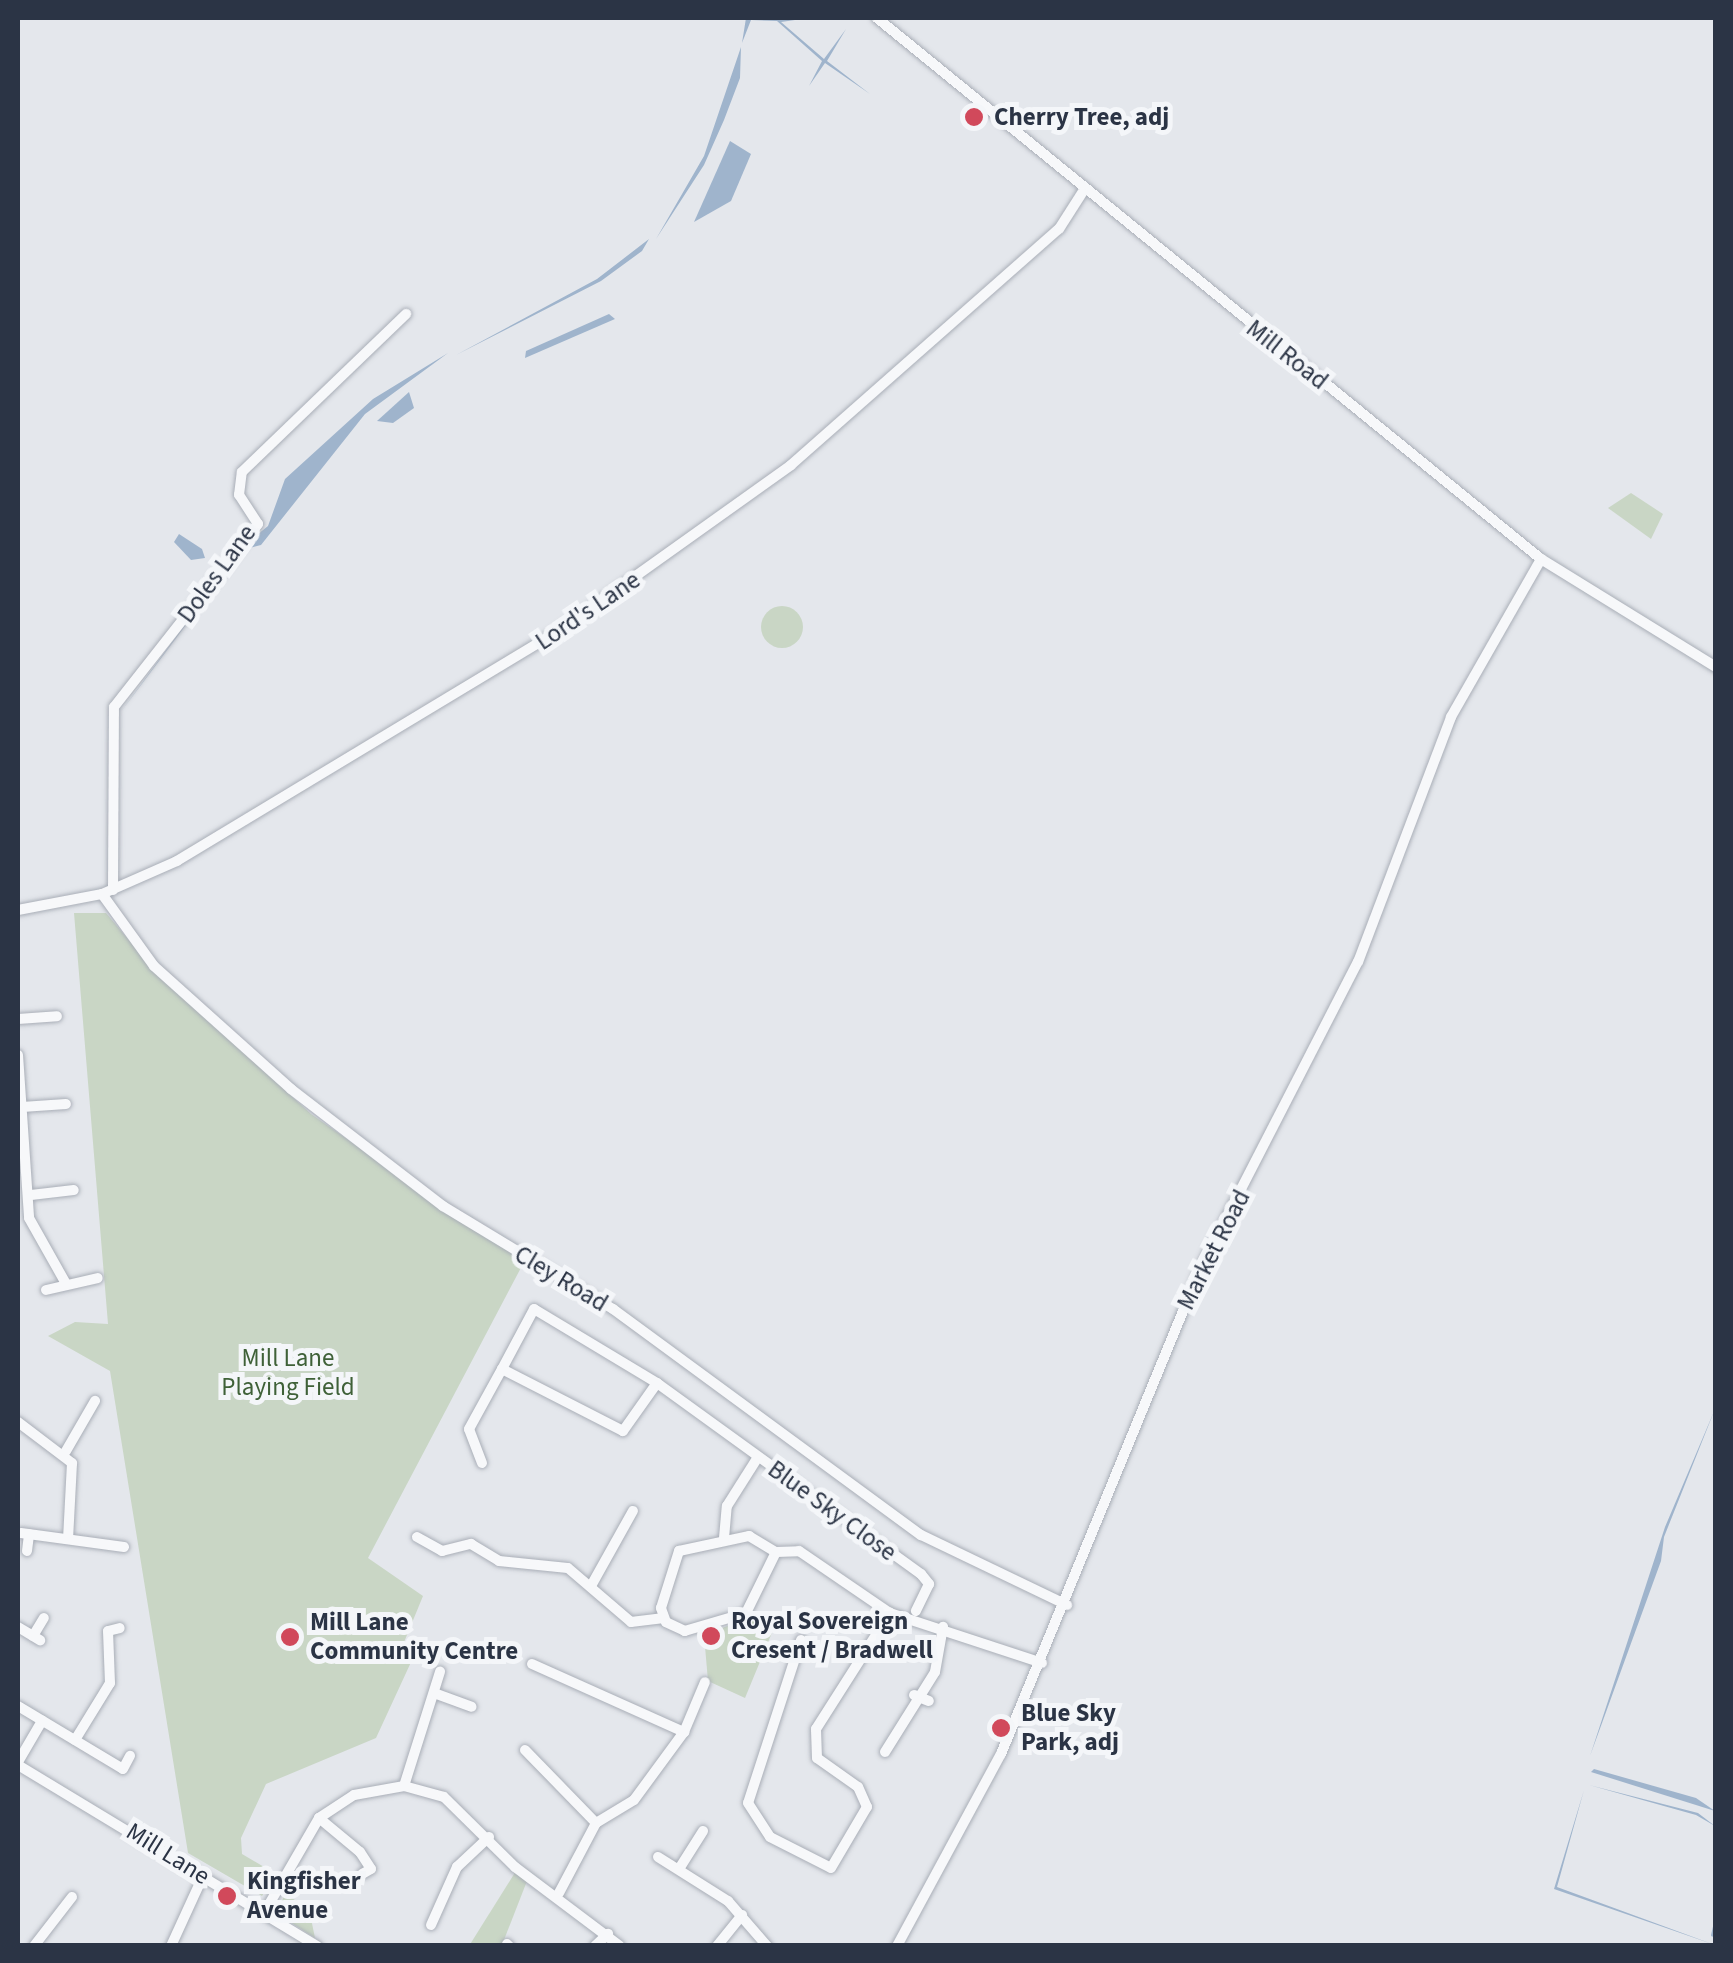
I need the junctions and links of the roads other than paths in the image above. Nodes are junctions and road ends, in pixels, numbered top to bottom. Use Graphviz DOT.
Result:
graph roads {
  1 [pos="877,18"];
  2 [pos="1082,192"];
  3 [pos="406,314"];
  4 [pos="1541,559"];
  5 [pos="1716,668"];
  6 [pos="107,892"];
  7 [pos="18,910"];
  8 [pos="57,1016"];
  9 [pos="18,1019"];
  10 [pos="18,1054"];
  11 [pos="66,1104"];
  12 [pos="22,1108"];
  13 [pos="21,1137"];
  14 [pos="74,1190"];
  15 [pos="31,1194"];
  16 [pos="29,1218"];
  17 [pos="18,1226"];
  18 [pos="98,1278"];
  19 [pos="65,1282"];
  20 [pos="46,1290"];
  21 [pos="502,1370"];
  22 [pos="657,1382"];
  23 [pos="95,1401"];
  24 [pos="454,1421"];
  25 [pos="18,1422"];
  26 [pos="468,1429"];
  27 [pos="66,1451"];
  28 [pos="758,1457"];
  29 [pos="482,1463"];
  30 [pos="633,1512"];
  31 [pos="416,1537"];
  32 [pos="724,1538"];
  33 [pos="68,1539"];
  34 [pos="429,1545"];
  35 [pos="124,1546"];
  36 [pos="27,1552"];
  37 [pos="776,1552"];
  38 [pos="420,1559"];
  39 [pos="590,1586"];
  40 [pos="1068,1605"];
  41 [pos="916,1611"];
  42 [pos="890,1613"];
  43 [pos="44,1618"];
  44 [pos="662,1618"];
  45 [pos="18,1627"];
  46 [pos="943,1627"];
  47 [pos="110,1628"];
  48 [pos="801,1640"];
  49 [pos="1042,1662"];
  50 [pos="532,1664"];
  51 [pos="440,1672"];
  52 [pos="705,1682"];
  53 [pos="434,1692"];
  54 [pos="914,1695"];
  55 [pos="929,1701"];
  56 [pos="18,1706"];
  57 [pos="472,1707"];
  58 [pos="42,1721"];
  59 [pos="684,1732"];
  60 [pos="75,1740"];
  61 [pos="525,1750"];
  62 [pos="885,1752"];
  63 [pos="130,1756"];
  64 [pos="18,1763"];
  65 [pos="404,1786"];
  66 [pos="318,1818"];
  67 [pos="596,1823"];
  68 [pos="703,1831"];
  69 [pos="489,1837"];
  70 [pos="658,1857"];
  71 [pos="371,1869"];
  72 [pos="679,1869"];
  73 [pos="203,1876"];
  74 [pos="558,1894"];
  75 [pos="72,1897"];
  76 [pos="264,1913"];
  77 [pos="742,1914"];
  78 [pos="431,1925"];
  79 [pos="608,1934"];
  80 [pos="313,1944"];
  81 [pos="34,1946"];
  82 [pos="170,1946"];
  83 [pos="595,1946"];
  84 [pos="620,1946"];
  85 [pos="718,1946"];
  86 [pos="767,1946"];
  87 [pos="897,1946"];
  1 -- 2 [label="street, Mill Road"];
  2 -- 4 [label="street, Mill Road"];
  2 -- 6 [label="street, Lord's Lane"];
  3 -- 6 [label="street, Doles Lane"];
  4 -- 5 [label="street, Mill Road"];
  4 -- 40 [label="street, Market Road"];
  6 -- 7 [label="street, Lord's Lane"];
  6 -- 40 [label="street, Cley Road"];
  8 -- 9 [label="street"];
  10 -- 12 [label="street"];
  11 -- 12 [label="street"];
  12 -- 13 [label="street"];
  13 -- 15 [label="street"];
  14 -- 15 [label="street"];
  15 -- 16 [label="street"];
  16 -- 17 [label="street"];
  16 -- 19 [label="street"];
  18 -- 19 [label="street"];
  19 -- 20 [label="street"];
  21 -- 22 [label="street"];
  21 -- 22 [label="street, Blue Sky Close"];
  21 -- 26 [label="street"];
  22 -- 28 [label="street, Blue Sky Close"];
  23 -- 27 [label="street"];
  24 -- 26 [label="street"];
  25 -- 27 [label="street"];
  26 -- 29 [label="street"];
  27 -- 33 [label="street"];
  28 -- 32 [label="street, Blue Sky Close"];
  28 -- 41 [label="street, Blue Sky Close"];
  30 -- 39 [label="street"];
  31 -- 34 [label="street"];
  32 -- 37 [label="street"];
  32 -- 44 [label="street"];
  33 -- 35 [label="street"];
  33 -- 36 [label="street"];
  34 -- 38 [label="street"];
  34 -- 39 [label="street"];
  37 -- 42 [label="street"];
  37 -- 44 [label="street"];
  39 -- 44 [label="street"];
  40 -- 49 [label="street, Market Road"];
  42 -- 46 [label="street"];
  42 -- 48 [label="street"];
  43 -- 45 [label="street"];
  46 -- 49 [label="street"];
  46 -- 54 [label="street"];
  47 -- 60 [label="street"];
  49 -- 87 [label="street, Market Road"];
  50 -- 59 [label="street"];
  51 -- 53 [label="street"];
  52 -- 59 [label="street"];
  53 -- 57 [label="street"];
  53 -- 65 [label="street"];
  54 -- 55 [label="street"];
  54 -- 62 [label="street"];
  56 -- 58 [label="street"];
  58 -- 60 [label="street"];
  58 -- 64 [label="street"];
  59 -- 67 [label="street"];
  60 -- 63 [label="street"];
  61 -- 67 [label="street"];
  64 -- 73 [label="street, Mill Lane"];
  65 -- 66 [label="street"];
  65 -- 69 [label="street"];
  66 -- 71 [label="street"];
  66 -- 76 [label="street"];
  67 -- 74 [label="street"];
  68 -- 72 [label="street"];
  69 -- 74 [label="street"];
  69 -- 78 [label="street"];
  70 -- 72 [label="street"];
  72 -- 77 [label="street"];
  73 -- 76 [label="street, Mill Lane"];
  73 -- 82 [label="street"];
  74 -- 79 [label="street"];
  75 -- 81 [label="street"];
  76 -- 80 [label="street, Mill Lane"];
  77 -- 85 [label="street"];
  77 -- 86 [label="street"];
  79 -- 83 [label="street"];
  79 -- 84 [label="street"];
}
